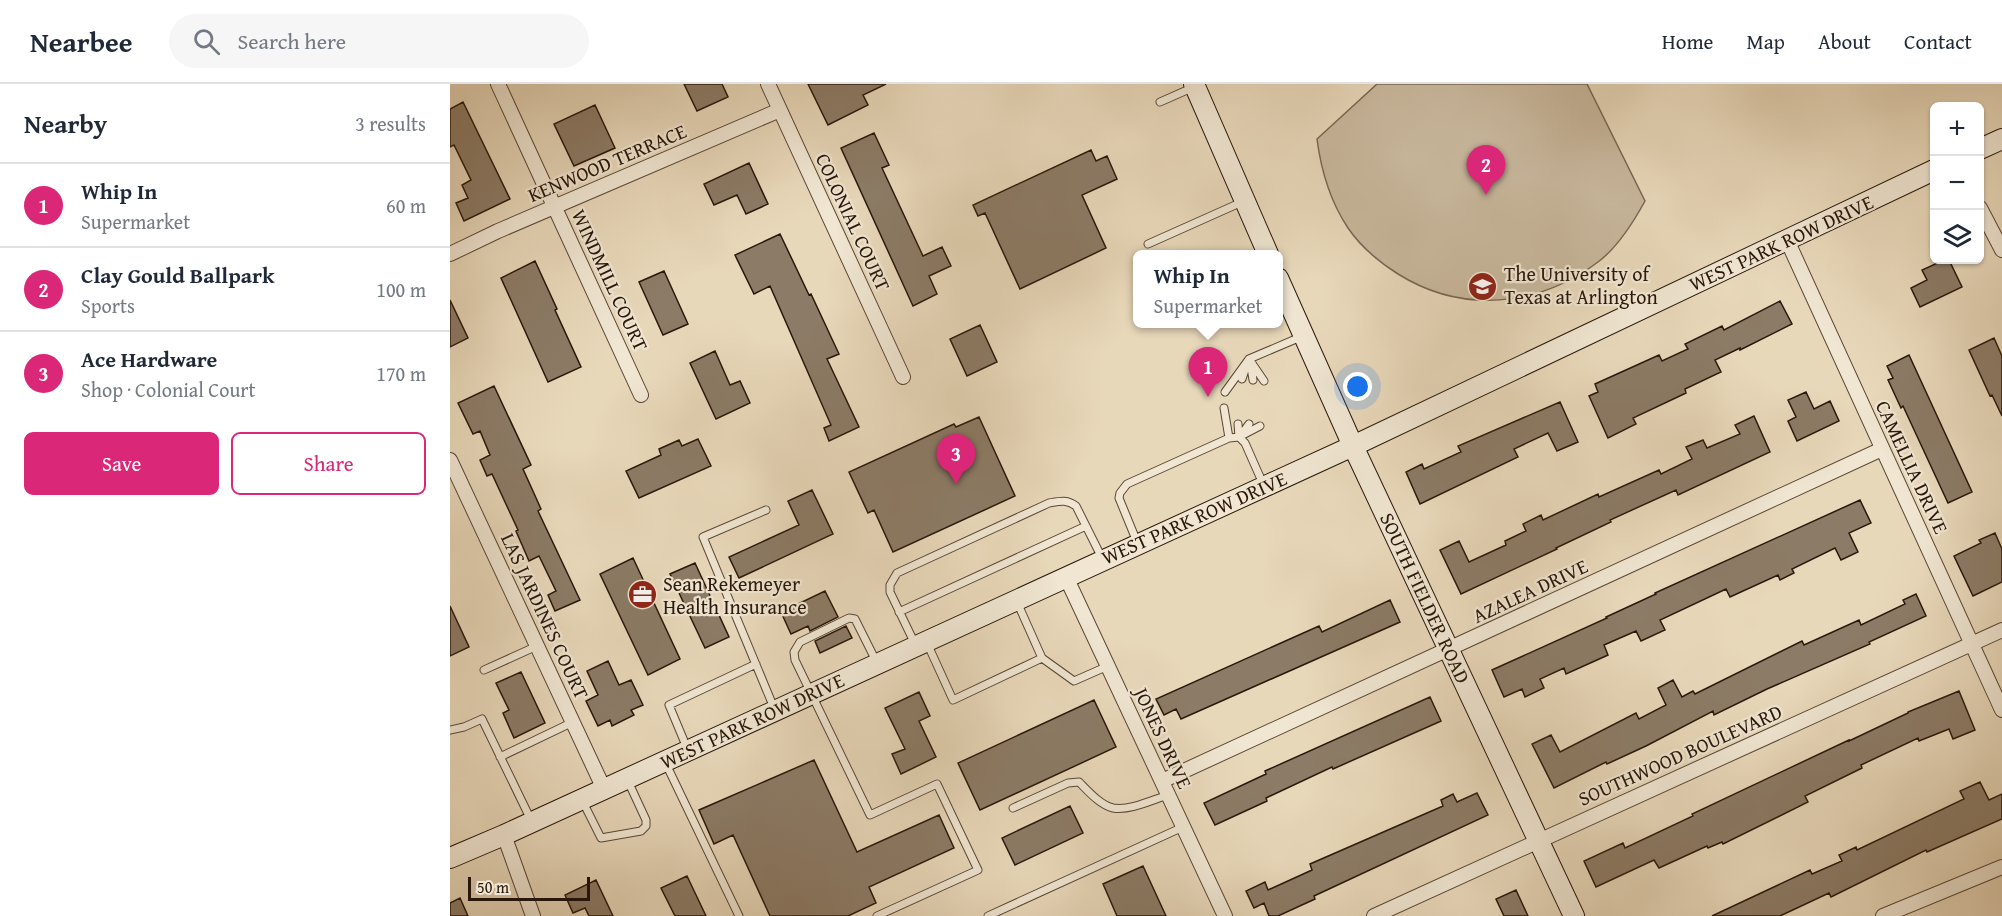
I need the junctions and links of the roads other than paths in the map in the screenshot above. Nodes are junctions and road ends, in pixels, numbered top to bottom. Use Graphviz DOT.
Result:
graph roads {
  1 [pos="498,84"];
  2 [pos="768,84"];
  3 [pos="1195,85"];
  4 [pos="1160,102"];
  5 [pos="780,110"];
  6 [pos="2002,139"];
  7 [pos="1984,147"];
  8 [pos="1930,172"];
  9 [pos="1244,200"];
  10 [pos="554,207"];
  11 [pos="1981,210"];
  12 [pos="1787,240"];
  13 [pos="1148,244"];
  14 [pos="1266,250"];
  15 [pos="2002,250"];
  16 [pos="450,254"];
  17 [pos="1283,289"];
  18 [pos="1304,335"];
  19 [pos="1249,359"];
  20 [pos="903,377"];
  21 [pos="1242,379"];
  22 [pos="1253,380"];
  23 [pos="1264,381"];
  24 [pos="1225,392"];
  25 [pos="641,395"];
  26 [pos="1224,408"];
  27 [pos="1238,424"];
  28 [pos="1249,424"];
  29 [pos="1260,426"];
  30 [pos="1239,437"];
  31 [pos="1229,438"];
  32 [pos="1353,446"];
  33 [pos="1882,449"];
  34 [pos="450,460"];
  35 [pos="1264,487"];
  36 [pos="766,510"];
  37 [pos="1086,526"];
  38 [pos="1138,544"];
  39 [pos="1103,560"];
  40 [pos="1066,577"];
  41 [pos="1016,600"];
  42 [pos="899,612"];
  43 [pos="2002,630"];
  44 [pos="921,643"];
  45 [pos="1972,644"];
  46 [pos="537,646"];
  47 [pos="1450,650"];
  48 [pos="1042,658"];
  49 [pos="877,663"];
  50 [pos="756,664"];
  51 [pos="1108,666"];
  52 [pos="484,670"];
  53 [pos="811,693"];
  54 [pos="775,710"];
  55 [pos="2002,710"];
  56 [pos="573,722"];
  57 [pos="450,730"];
  58 [pos="688,751"];
  59 [pos="500,757"];
  60 [pos="665,761"];
  61 [pos="627,779"];
  62 [pos="1162,781"];
  63 [pos="604,789"];
  64 [pos="1168,795"];
  65 [pos="582,800"];
  66 [pos="1013,808"];
  67 [pos="532,822"];
  68 [pos="1183,827"];
  69 [pos="504,835"];
  70 [pos="1539,841"];
  71 [pos="450,858"];
  72 [pos="2002,867"];
  73 [pos="533,916"];
  74 [pos="739,916"];
  75 [pos="877,916"];
  76 [pos="988,916"];
  77 [pos="1225,916"];
  78 [pos="1374,916"];
  79 [pos="1574,916"];
  80 [pos="1883,916"];
  1 -- 10 [label="street, WINDMILL COURT"];
  2 -- 5 [label="street, COLONIAL COURT"];
  3 -- 4 [label="lane"];
  3 -- 9 [label="main road"];
  5 -- 10 [label="street, KENWOOD TERRACE"];
  5 -- 20 [label="street, COLONIAL COURT"];
  6 -- 7 [label="main road"];
  8 -- 12 [label="main road, WEST PARK ROW DRIVE"];
  9 -- 13 [label="lane"];
  9 -- 14 [label="main road"];
  10 -- 16 [label="street, KENWOOD TERRACE"];
  10 -- 25 [label="street, WINDMILL COURT"];
  11 -- 15 [label="street"];
  12 -- 32 [label="main road, WEST PARK ROW DRIVE"];
  12 -- 33 [label="street, CAMELLIA DRIVE"];
  17 -- 18 [label="main road, SOUTH FIELDER ROAD"];
  18 -- 19 [label="lane"];
  18 -- 32 [label="main road, SOUTH FIELDER ROAD"];
  19 -- 21 [label="lane"];
  19 -- 22 [label="lane"];
  19 -- 23 [label="lane"];
  19 -- 24 [label="lane"];
  26 -- 31 [label="lane"];
  27 -- 30 [label="lane"];
  28 -- 30 [label="lane"];
  29 -- 30 [label="lane"];
  30 -- 31 [label="lane"];
  30 -- 35 [label="lane"];
  31 -- 38 [label="lane"];
  32 -- 35 [label="main road, WEST PARK ROW DRIVE"];
  32 -- 47 [label="main road, SOUTH FIELDER ROAD"];
  33 -- 45 [label="street, CAMELLIA DRIVE"];
  33 -- 47 [label="street, AZALEA DRIVE"];
  34 -- 46 [label="street, LAS JARDINES COURT"];
  35 -- 38 [label="main road, WEST PARK ROW DRIVE"];
  36 -- 50 [label="lane"];
  37 -- 39 [label="lane"];
  37 -- 42 [label="lane"];
  37 -- 42 [label="lane"];
  38 -- 39 [label="main road, WEST PARK ROW DRIVE"];
  39 -- 40 [label="main road, WEST PARK ROW DRIVE"];
  40 -- 41 [label="main road, WEST PARK ROW DRIVE"];
  40 -- 51 [label="street, JONES DRIVE"];
  41 -- 44 [label="main road, WEST PARK ROW DRIVE"];
  41 -- 48 [label="lane"];
  42 -- 44 [label="lane"];
  43 -- 45 [label="street, SOUTHWOOD BOULEVARD"];
  44 -- 48 [label="lane"];
  44 -- 49 [label="main road, WEST PARK ROW DRIVE"];
  45 -- 55 [label="street, CAMELLIA DRIVE"];
  45 -- 70 [label="street, SOUTHWOOD BOULEVARD"];
  46 -- 52 [label="lane"];
  46 -- 56 [label="street, LAS JARDINES COURT"];
  47 -- 62 [label="street, AZALEA DRIVE"];
  47 -- 70 [label="main road, SOUTH FIELDER ROAD"];
  48 -- 51 [label="lane"];
  49 -- 53 [label="main road, WEST PARK ROW DRIVE"];
  49 -- 53 [label="lane"];
  50 -- 54 [label="lane"];
  50 -- 58 [label="lane"];
  51 -- 62 [label="street, JONES DRIVE"];
  53 -- 54 [label="main road, WEST PARK ROW DRIVE"];
  53 -- 75 [label="lane"];
  54 -- 58 [label="main road, WEST PARK ROW DRIVE"];
  56 -- 59 [label="lane"];
  56 -- 63 [label="street, LAS JARDINES COURT"];
  57 -- 59 [label="lane"];
  58 -- 60 [label="main road, WEST PARK ROW DRIVE"];
  59 -- 67 [label="lane"];
  60 -- 61 [label="main road, WEST PARK ROW DRIVE"];
  60 -- 74 [label="lane"];
  61 -- 63 [label="main road, WEST PARK ROW DRIVE"];
  61 -- 65 [label="lane"];
  62 -- 64 [label="street, JONES DRIVE"];
  63 -- 65 [label="main road, WEST PARK ROW DRIVE"];
  64 -- 66 [label="lane"];
  64 -- 68 [label="street, JONES DRIVE"];
  65 -- 67 [label="main road, WEST PARK ROW DRIVE"];
  67 -- 69 [label="main road, WEST PARK ROW DRIVE"];
  68 -- 76 [label="lane"];
  68 -- 77 [label="street, JONES DRIVE"];
  69 -- 71 [label="main road, WEST PARK ROW DRIVE"];
  69 -- 73 [label="street"];
  70 -- 78 [label="street, SOUTHWOOD BOULEVARD"];
  70 -- 79 [label="main road, SOUTH FIELDER ROAD"];
  72 -- 80 [label="street"];
}
